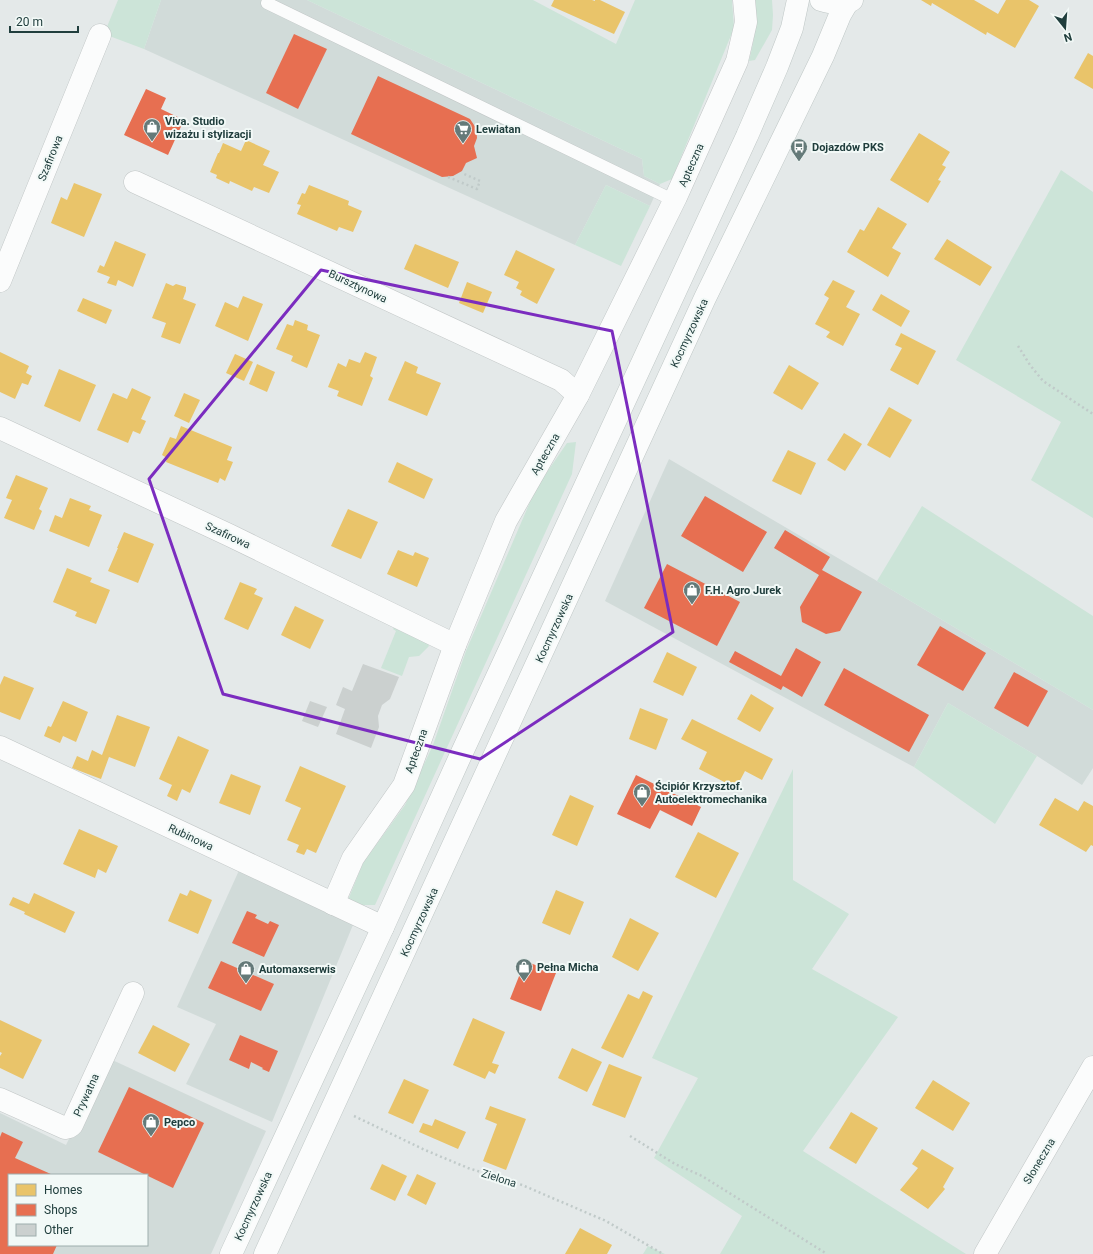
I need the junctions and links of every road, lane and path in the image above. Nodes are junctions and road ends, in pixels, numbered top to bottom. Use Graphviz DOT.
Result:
graph roads {
  1 [pos="744,0"];
  2 [pos="798,0"];
  3 [pos="821,0"];
  4 [pos="267,2"];
  5 [pos="849,2"];
  6 [pos="100,35"];
  7 [pos="464,174"];
  8 [pos="448,177"];
  9 [pos="135,182"];
  10 [pos="675,201"];
  11 [pos="0,281"];
  12 [pos="1018,346"];
  13 [pos="578,395"];
  14 [pos="1093,414"];
  15 [pos="0,428"];
  16 [pos="455,645"];
  17 [pos="0,747"];
  18 [pos="333,904"];
  19 [pos="383,927"];
  20 [pos="133,993"];
  21 [pos="1093,1067"];
  22 [pos="0,1099"];
  23 [pos="333,1107"];
  24 [pos="630,1136"];
  25 [pos="231,1254"];
  26 [pos="266,1254"];
  27 [pos="663,1254"];
  28 [pos="827,1254"];
  29 [pos="985,1254"];
  1 -- 10 [label="street, Apteczna"];
  2 -- 19 [label="street, Kocmyrzowska"];
  3 -- 5 [label="street"];
  4 -- 10 [label="lane"];
  5 -- 23 [label="street, Kocmyrzowska"];
  6 -- 11 [label="street, Szafirowa"];
  7 -- 8 [label="path"];
  9 -- 13 [label="street, Bursztynowa"];
  10 -- 13 [label="street, Apteczna"];
  12 -- 14 [label="path"];
  13 -- 16 [label="street, Apteczna"];
  15 -- 16 [label="street, Szafirowa"];
  16 -- 18 [label="street, Apteczna"];
  17 -- 18 [label="street, Rubinowa"];
  18 -- 19 [label="street, Rubinowa"];
  19 -- 25 [label="street, Kocmyrzowska"];
  20 -- 22 [label="street, Prywatna"];
  21 -- 29 [label="street, Słoneczna"];
  23 -- 26 [label="street, Kocmyrzowska"];
  23 -- 27 [label="path, Zielona"];
  24 -- 28 [label="path"];
}
